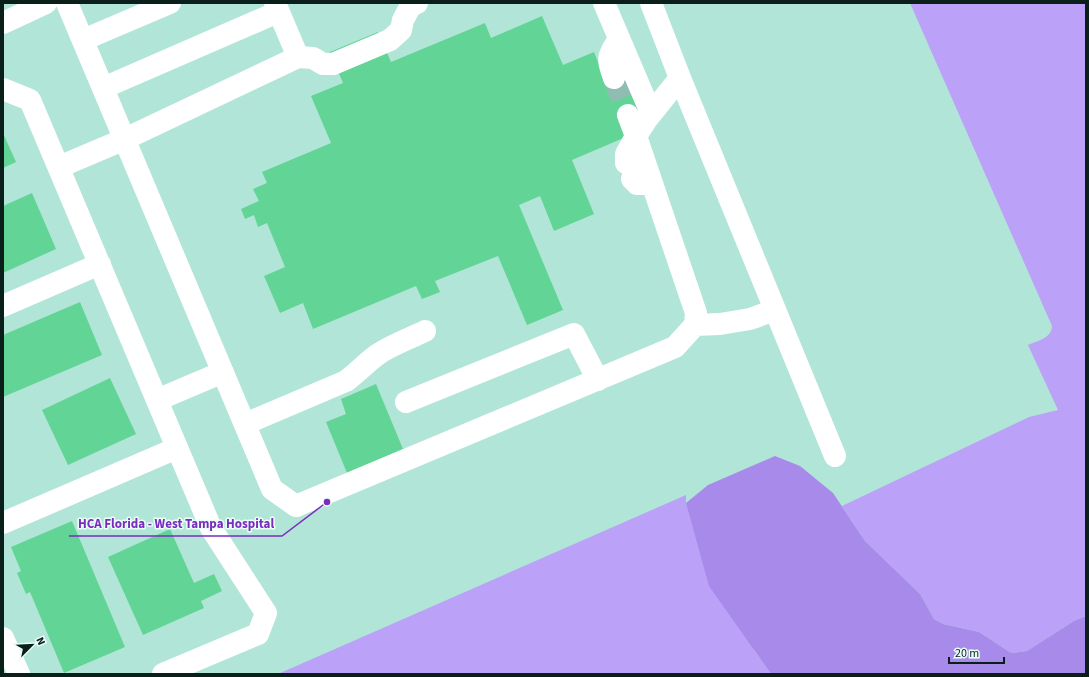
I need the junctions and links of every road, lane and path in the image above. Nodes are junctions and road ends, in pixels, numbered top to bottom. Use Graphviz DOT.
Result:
graph roads {
  1 [pos="46,3"];
  2 [pos="67,3"];
  3 [pos="170,3"];
  4 [pos="604,3"];
  5 [pos="651,3"];
  6 [pos="276,7"];
  7 [pos="410,8"];
  8 [pos="3,23"];
  9 [pos="619,39"];
  10 [pos="83,40"];
  11 [pos="305,58"];
  12 [pos="614,78"];
  13 [pos="680,78"];
  14 [pos="103,88"];
  15 [pos="3,89"];
  16 [pos="651,113"];
  17 [pos="628,115"];
  18 [pos="636,136"];
  19 [pos="125,140"];
  20 [pos="59,167"];
  21 [pos="652,184"];
  22 [pos="100,264"];
  23 [pos="3,306"];
  24 [pos="775,310"];
  25 [pos="695,325"];
  26 [pos="425,331"];
  27 [pos="223,372"];
  28 [pos="598,380"];
  29 [pos="157,400"];
  30 [pos="406,402"];
  31 [pos="246,424"];
  32 [pos="177,448"];
  33 [pos="835,456"];
  34 [pos="3,523"];
  35 [pos="3,638"];
  36 [pos="19,674"];
  37 [pos="163,674"];
  1 -- 8 [label="street"];
  2 -- 10 [label="street"];
  3 -- 10 [label="street"];
  4 -- 9 [label="street"];
  5 -- 13 [label="street"];
  6 -- 11 [label="street"];
  6 -- 14 [label="street"];
  7 -- 11 [label="street"];
  9 -- 12 [label="street"];
  9 -- 16 [label="street"];
  10 -- 14 [label="street"];
  11 -- 19 [label="street"];
  13 -- 16 [label="street"];
  13 -- 24 [label="street"];
  14 -- 19 [label="street"];
  15 -- 20 [label="street"];
  16 -- 18 [label="street"];
  17 -- 18 [label="street"];
  18 -- 21 [label="street"];
  18 -- 21 [label="street"];
  19 -- 20 [label="street"];
  19 -- 27 [label="street"];
  20 -- 22 [label="street"];
  21 -- 25 [label="street"];
  22 -- 23 [label="street"];
  22 -- 29 [label="street"];
  24 -- 25 [label="street"];
  24 -- 33 [label="street"];
  25 -- 28 [label="street"];
  26 -- 31 [label="street"];
  27 -- 29 [label="street"];
  27 -- 31 [label="street"];
  28 -- 30 [label="street"];
  28 -- 31 [label="street"];
  29 -- 32 [label="street"];
  32 -- 34 [label="street"];
  32 -- 37 [label="street"];
  35 -- 36 [label="street"];
}
